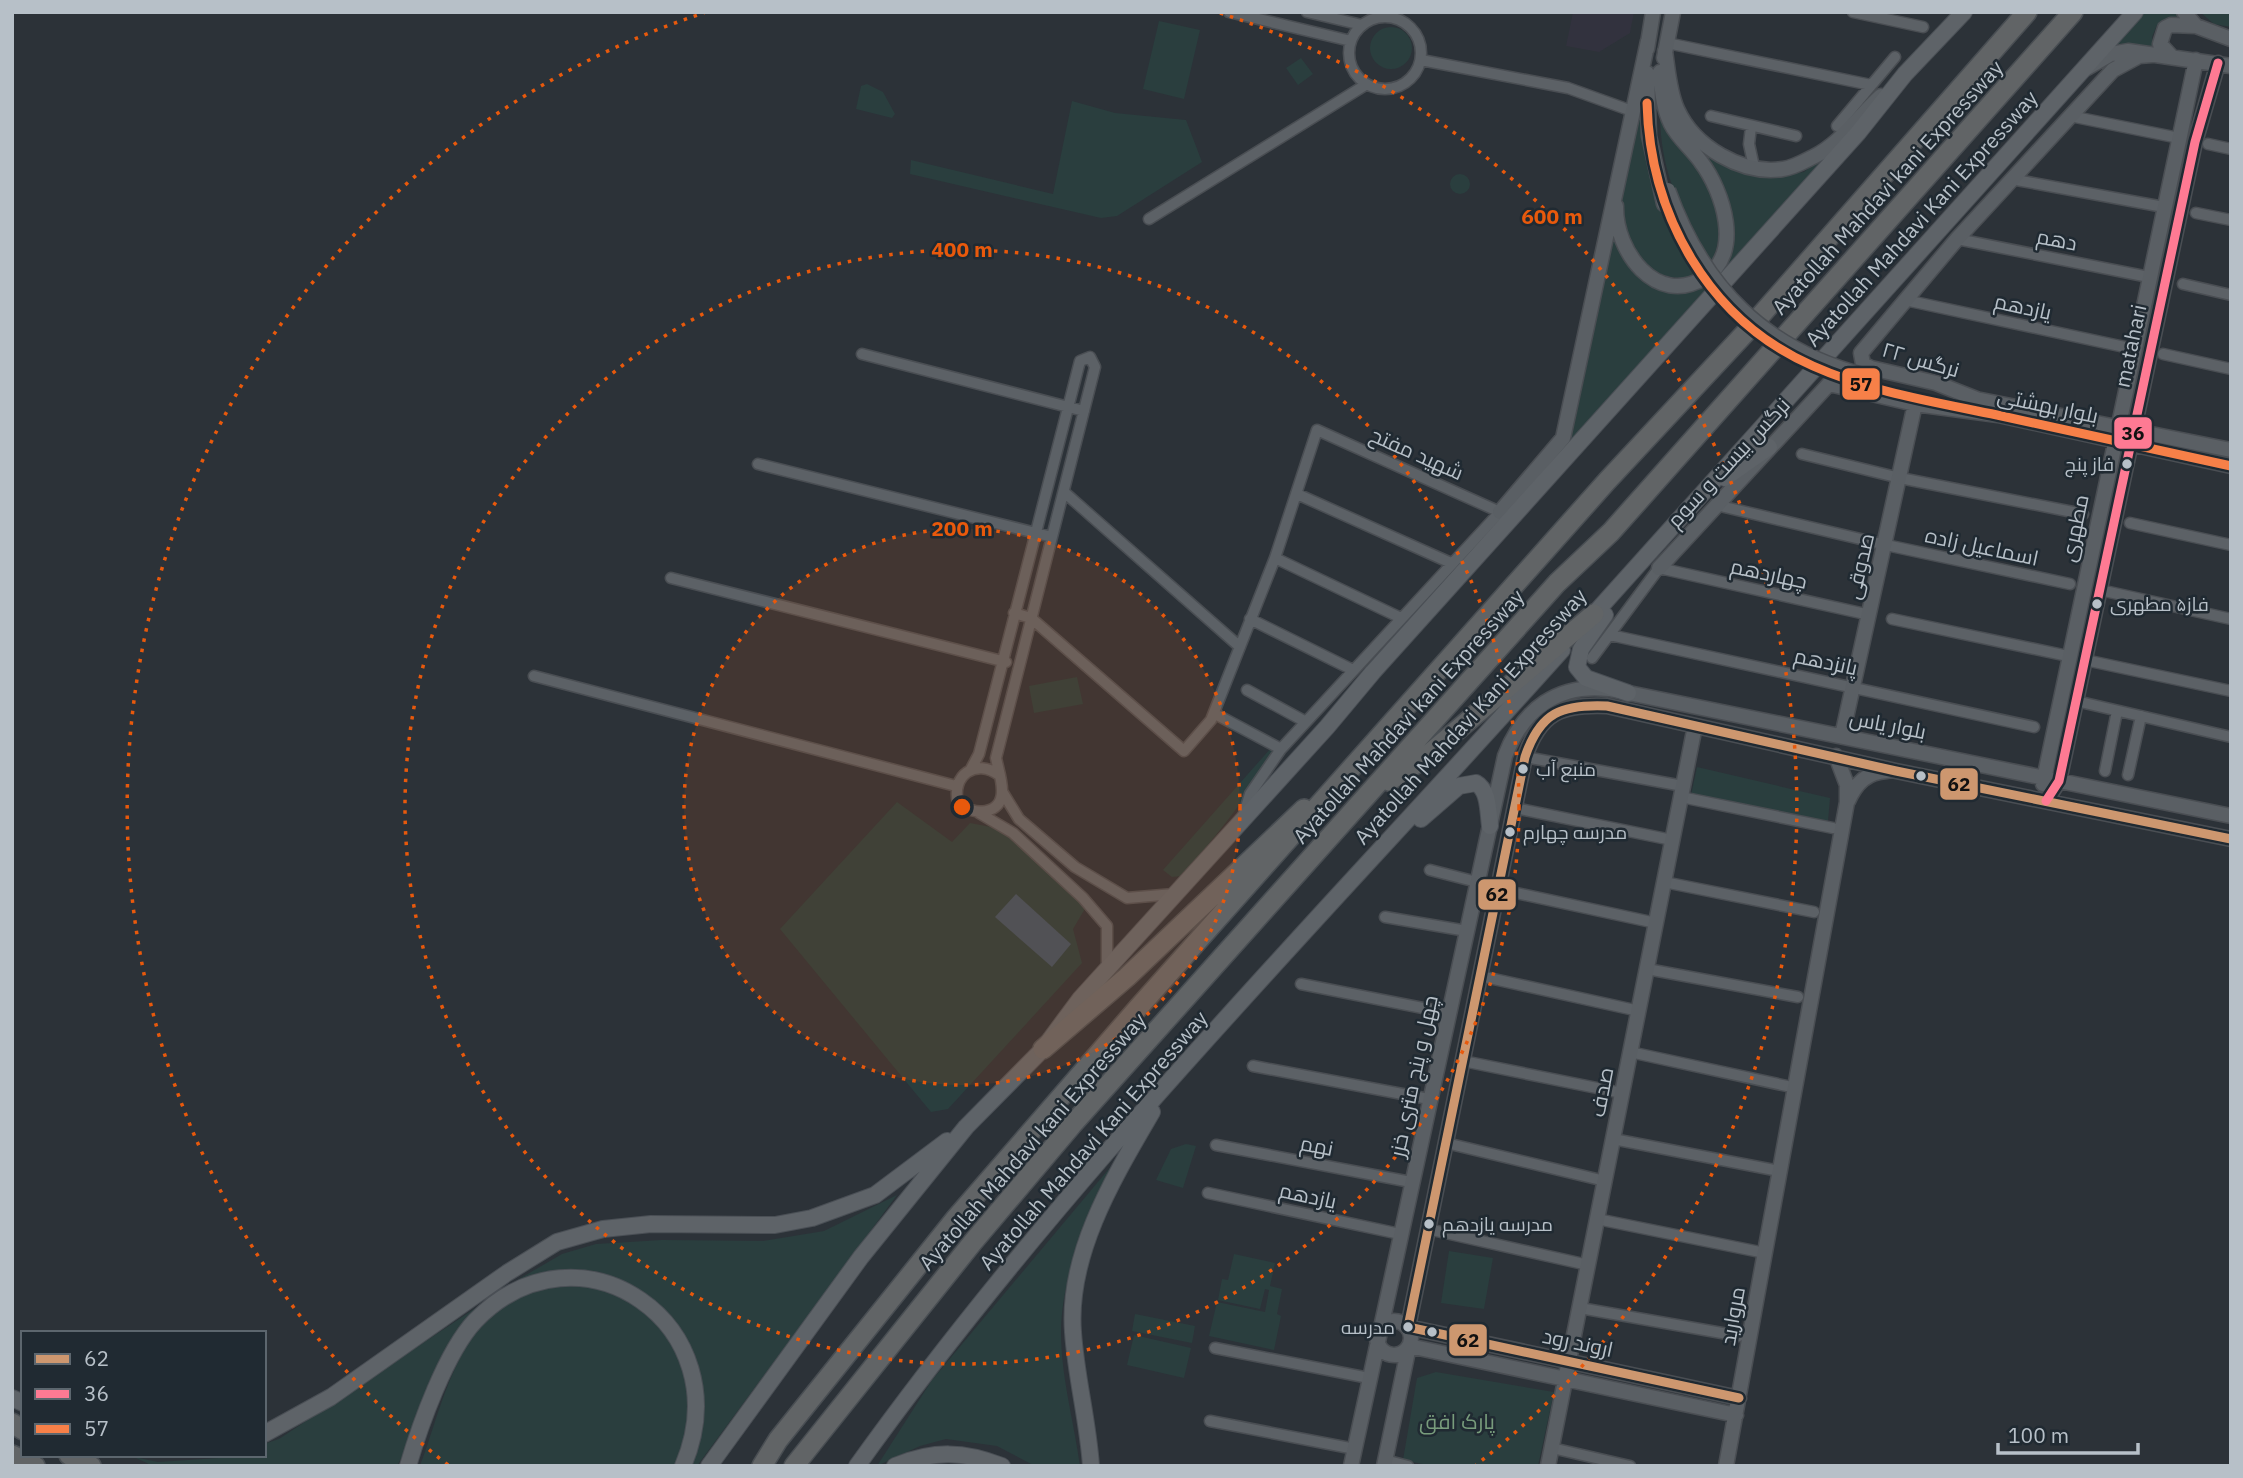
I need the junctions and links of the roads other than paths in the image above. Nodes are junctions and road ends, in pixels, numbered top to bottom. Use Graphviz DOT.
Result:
graph roads {
  1 [pos="1229,12"];
  2 [pos="1307,12"];
  3 [pos="1653,12"];
  4 [pos="1674,12"];
  5 [pos="1853,12"];
  6 [pos="1964,12"];
  7 [pos="2027,12"];
  8 [pos="2073,12"];
  9 [pos="2135,12"];
  10 [pos="2184,12"];
  11 [pos="1386,14"];
  12 [pos="1362,25"];
  13 [pos="2196,26"];
  14 [pos="1923,27"];
  15 [pos="2230,37"];
  16 [pos="1351,41"];
  17 [pos="1648,41"];
  18 [pos="1666,47"];
  19 [pos="2152,55"];
  20 [pos="1895,57"];
  21 [pos="2172,57"];
  22 [pos="1421,60"];
  23 [pos="2196,60"];
  24 [pos="2224,64"];
  25 [pos="2087,68"];
  26 [pos="1660,72"];
  27 [pos="1905,74"];
  28 [pos="1367,84"];
  29 [pos="1871,85"];
  30 [pos="2190,86"];
  31 [pos="2208,89"];
  32 [pos="1632,111"];
  33 [pos="2070,116"];
  34 [pos="1711,117"];
  35 [pos="1836,126"];
  36 [pos="1751,127"];
  37 [pos="1796,136"];
  38 [pos="2179,138"];
  39 [pos="1749,144"];
  40 [pos="2208,144"];
  41 [pos="2231,149"];
  42 [pos="1736,163"];
  43 [pos="1754,167"];
  44 [pos="2011,179"];
  45 [pos="1616,180"];
  46 [pos="1666,197"];
  47 [pos="2164,207"];
  48 [pos="2196,213"];
  49 [pos="1149,219"];
  50 [pos="2231,220"];
  51 [pos="1957,239"];
  52 [pos="2149,277"];
  53 [pos="2183,284"];
  54 [pos="2231,295"];
  55 [pos="1905,300"];
  56 [pos="2134,349"];
  57 [pos="862,354"];
  58 [pos="2163,354"];
  59 [pos="2231,369"];
  60 [pos="1862,379"];
  61 [pos="1979,400"];
  62 [pos="1914,404"];
  63 [pos="1067,406"];
  64 [pos="1084,411"];
  65 [pos="1998,415"];
  66 [pos="2116,433"];
  67 [pos="2133,437"];
  68 [pos="1769,447"];
  69 [pos="2231,450"];
  70 [pos="1802,454"];
  71 [pos="758,464"];
  72 [pos="2231,466"];
  73 [pos="1552,475"];
  74 [pos="1900,478"];
  75 [pos="1522,488"];
  76 [pos="1706,491"];
  77 [pos="1064,492"];
  78 [pos="1297,494"];
  79 [pos="1716,505"];
  80 [pos="1509,513"];
  81 [pos="2083,514"];
  82 [pos="2130,523"];
  83 [pos="1034,534"];
  84 [pos="1052,537"];
  85 [pos="1886,545"];
  86 [pos="2231,545"];
  87 [pos="1275,558"];
  88 [pos="1451,563"];
  89 [pos="1659,568"];
  90 [pos="1633,570"];
  91 [pos="671,578"];
  92 [pos="2070,584"];
  93 [pos="2100,590"];
  94 [pos="1014,613"];
  95 [pos="1594,614"];
  96 [pos="1870,615"];
  97 [pos="1031,618"];
  98 [pos="1401,618"];
  99 [pos="1250,619"];
  100 [pos="1892,619"];
  101 [pos="2231,619"];
  102 [pos="1610,635"];
  103 [pos="1240,647"];
  104 [pos="2068,656"];
  105 [pos="1592,658"];
  106 [pos="2085,660"];
  107 [pos="1002,661"];
  108 [pos="1019,665"];
  109 [pos="1353,670"];
  110 [pos="534,676"];
  111 [pos="1853,687"];
  112 [pos="1609,689"];
  113 [pos="1247,690"];
  114 [pos="2231,691"];
  115 [pos="1628,693"];
  116 [pos="2076,701"];
  117 [pos="1539,704"];
  118 [pos="1607,706"];
  119 [pos="2118,711"];
  120 [pos="1219,716"];
  121 [pos="2141,716"];
  122 [pos="1306,722"];
  123 [pos="1695,726"];
  124 [pos="2034,727"];
  125 [pos="1842,736"];
  126 [pos="2231,737"];
  127 [pos="1281,749"];
  128 [pos="1836,756"];
  129 [pos="1525,757"];
  130 [pos="1349,768"];
  131 [pos="971,769"];
  132 [pos="1896,771"];
  133 [pos="2105,771"];
  134 [pos="999,775"];
  135 [pos="2128,775"];
  136 [pos="2042,777"];
  137 [pos="2059,780"];
  138 [pos="956,786"];
  139 [pos="1682,792"];
  140 [pos="1003,793"];
  141 [pos="1367,795"];
  142 [pos="2046,801"];
  143 [pos="1847,802"];
  144 [pos="1515,808"];
  145 [pos="979,813"];
  146 [pos="2231,816"];
  147 [pos="1243,818"];
  148 [pos="1490,826"];
  149 [pos="1833,828"];
  150 [pos="2231,839"];
  151 [pos="1672,840"];
  152 [pos="1366,866"];
  153 [pos="1430,870"];
  154 [pos="1477,881"];
  155 [pos="1664,882"];
  156 [pos="1498,889"];
  157 [pos="1174,894"];
  158 [pos="1814,912"];
  159 [pos="1385,917"];
  160 [pos="1656,923"];
  161 [pos="1466,931"];
  162 [pos="1107,969"];
  163 [pos="1647,969"];
  164 [pos="1480,976"];
  165 [pos="1301,984"];
  166 [pos="1798,997"];
  167 [pos="1639,1011"];
  168 [pos="1448,1013"];
  169 [pos="1043,1049"];
  170 [pos="1630,1052"];
  171 [pos="1463,1061"];
  172 [pos="1253,1066"];
  173 [pos="1787,1086"];
  174 [pos="1165,1089"];
  175 [pos="1622,1093"];
  176 [pos="1429,1099"];
  177 [pos="966,1127"];
  178 [pos="1613,1139"];
  179 [pos="1446,1143"];
  180 [pos="1216,1146"];
  181 [pos="1774,1170"];
  182 [pos="1605,1181"];
  183 [pos="1411,1182"];
  184 [pos="1208,1193"];
  185 [pos="1597,1219"];
  186 [pos="1428,1229"];
  187 [pos="1400,1234"];
  188 [pos="1760,1252"];
  189 [pos="1588,1265"];
  190 [pos="1580,1308"];
  191 [pos="1408,1327"];
  192 [pos="1377,1335"];
  193 [pos="1739,1336"];
  194 [pos="1409,1346"];
  195 [pos="1215,1348"];
  196 [pos="1569,1362"];
  197 [pos="1369,1378"];
  198 [pos="1566,1379"];
  199 [pos="1739,1398"];
  200 [pos="1736,1415"];
  201 [pos="1210,1421"];
  202 [pos="266,1433"];
  203 [pos="1552,1448"];
  204 [pos="1355,1449"];
  205 [pos="12,1455"];
  206 [pos="73,1457"];
  207 [pos="1385,1463"];
  208 [pos="35,1466"];
  209 [pos="91,1466"];
  210 [pos="408,1466"];
  211 [pos="683,1466"];
  212 [pos="709,1466"];
  213 [pos="762,1466"];
  214 [pos="794,1466"];
  215 [pos="857,1466"];
  216 [pos="895,1466"];
  217 [pos="1002,1466"];
  218 [pos="1091,1466"];
  219 [pos="1351,1466"];
  220 [pos="1408,1466"];
  221 [pos="1548,1466"];
  222 [pos="1630,1466"];
  223 [pos="1727,1466"];
  1 -- 16 [label="street"];
  2 -- 12 [label="street"];
  3 -- 17 [label="main road"];
  4 -- 18 [label="main road"];
  5 -- 14 [label="street"];
  6 -- 27 [label="main road"];
  7 -- 130 [label="highway, Ayatollah Mahdavi Kani Expressway"];
  8 -- 141 [label="highway, Ayatollah Mahdavi kani Expressway"];
  9 -- 25 [label="main road, Ayatollah Mahdavi Kani Expressway"];
  10 -- 13 [label="main road"];
  11 -- 12 [label="street"];
  11 -- 22 [label="street"];
  12 -- 16 [label="street"];
  13 -- 15 [label="main road"];
  13 -- 21 [label="main road"];
  16 -- 28 [label="street"];
  17 -- 32 [label="main road"];
  17 -- 46 [label="main road"];
  18 -- 26 [label="main road"];
  18 -- 29 [label="street"];
  18 -- 42 [label="main road"];
  19 -- 21 [label="main road"];
  19 -- 25 [label="main road"];
  19 -- 33 [label="main road, نرگس ۲۲"];
  20 -- 29 [label="street"];
  21 -- 23 [label="main road"];
  22 -- 28 [label="street"];
  22 -- 32 [label="street"];
  23 -- 24 [label="main road"];
  23 -- 30 [label="main road, مطهری"];
  24 -- 31 [label="main road, matahari"];
  25 -- 76 [label="main road, Ayatollah Mahdavi Kani Expressway"];
  26 -- 45 [label="main road"];
  26 -- 46 [label="main road"];
  27 -- 43 [label="main road"];
  27 -- 73 [label="main road"];
  28 -- 49 [label="street"];
  29 -- 35 [label="street"];
  30 -- 31 [label="main road"];
  30 -- 38 [label="main road, مطهری"];
  31 -- 67 [label="main road, matahari"];
  32 -- 45 [label="main road"];
  33 -- 38 [label="street"];
  33 -- 44 [label="main road, نرگس ۲۲"];
  34 -- 36 [label="street"];
  36 -- 37 [label="street"];
  36 -- 39 [label="street"];
  38 -- 47 [label="main road, مطهری"];
  39 -- 42 [label="street"];
  39 -- 43 [label="street"];
  40 -- 41 [label="street"];
  42 -- 43 [label="main road"];
  44 -- 47 [label="street"];
  44 -- 51 [label="main road, نرگس ۲۲"];
  45 -- 75 [label="main road"];
  46 -- 60 [label="main road, bridge"];
  47 -- 52 [label="main road, مطهری"];
  48 -- 50 [label="street"];
  51 -- 52 [label="street, دهم"];
  51 -- 55 [label="main road, نرگس ۲۲"];
  52 -- 56 [label="main road, مطهری"];
  53 -- 54 [label="street"];
  55 -- 56 [label="street, یازدهم"];
  55 -- 61 [label="main road, نرگس ۲۲"];
  56 -- 66 [label="main road, مطهری"];
  57 -- 63 [label="street"];
  58 -- 59 [label="street"];
  60 -- 61 [label="main road, بلوار بهشتی"];
  60 -- 65 [label="main road, بلوار بهشتی"];
  61 -- 66 [label="main road, بلوار بهشتی"];
  62 -- 65 [label="main road"];
  62 -- 68 [label="main road, نرگس بیست و سوم"];
  62 -- 74 [label="main road, صدوقی"];
  63 -- 64 [label="street"];
  63 -- 64 [label="street"];
  63 -- 83 [label="street"];
  64 -- 77 [label="street"];
  65 -- 66 [label="main road, بلوار بهشتی"];
  66 -- 67 [label="main road, بلوار بهشتی"];
  66 -- 104 [label="main road, مطهری"];
  67 -- 69 [label="main road, بلوار بهشتی"];
  67 -- 72 [label="main road, بلوار بهشتی"];
  67 -- 93 [label="main road, matahari"];
  68 -- 76 [label="main road"];
  68 -- 79 [label="main road, نرگس بیست و سوم"];
  70 -- 74 [label="street"];
  71 -- 83 [label="street"];
  73 -- 75 [label="main road"];
  73 -- 80 [label="main road"];
  74 -- 81 [label="street"];
  74 -- 85 [label="main road, صدوقی"];
  75 -- 80 [label="main road"];
  76 -- 90 [label="main road, Ayatollah Mahdavi Kani Expressway"];
  77 -- 84 [label="street"];
  77 -- 103 [label="street"];
  78 -- 80 [label="street, شهید مفتح"];
  78 -- 87 [label="street"];
  78 -- 88 [label="street"];
  79 -- 85 [label="street, اسماعیل زاده"];
  79 -- 89 [label="main road, نرگس بیست و سوم"];
  80 -- 88 [label="street"];
  80 -- 147 [label="main road"];
  82 -- 86 [label="street"];
  83 -- 84 [label="street"];
  83 -- 94 [label="street"];
  84 -- 97 [label="street"];
  85 -- 92 [label="street, اسماعیل زاده"];
  85 -- 96 [label="main road, صدوقی"];
  87 -- 98 [label="street"];
  87 -- 103 [label="street"];
  88 -- 98 [label="street"];
  89 -- 96 [label="street, چهاردهم"];
  89 -- 102 [label="street"];
  90 -- 95 [label="main road, Ayatollah Mahdavi Kani Expressway"];
  90 -- 115 [label="main road"];
  91 -- 107 [label="street"];
  93 -- 101 [label="street"];
  93 -- 106 [label="main road, matahari"];
  94 -- 97 [label="street"];
  94 -- 107 [label="street"];
  95 -- 141 [label="highway"];
  95 -- 152 [label="main road, Ayatollah Mahdavi Kani Expressway"];
  96 -- 111 [label="main road, صدوقی"];
  97 -- 103 [label="street"];
  97 -- 108 [label="street"];
  98 -- 109 [label="street"];
  99 -- 109 [label="street"];
  100 -- 104 [label="street"];
  102 -- 105 [label="street"];
  102 -- 111 [label="street, پانزدهم"];
  104 -- 136 [label="main road, مطهری"];
  106 -- 114 [label="street"];
  106 -- 116 [label="main road, matahari"];
  107 -- 108 [label="street"];
  107 -- 131 [label="street"];
  108 -- 134 [label="street"];
  109 -- 122 [label="street"];
  110 -- 138 [label="street"];
  111 -- 124 [label="street, پانزدهم"];
  111 -- 125 [label="main road, صدوقی"];
  112 -- 115 [label="main road, بلوار یاس"];
  112 -- 117 [label="main road, بلوار یاس"];
  112 -- 118 [label="main road"];
  113 -- 122 [label="street"];
  115 -- 125 [label="main road, بلوار یاس"];
  116 -- 119 [label="street"];
  116 -- 137 [label="main road, matahari"];
  117 -- 148 [label="main road, چهل و پنج متری خزر"];
  118 -- 123 [label="main road, بلوار یاس"];
  118 -- 129 [label="main road, بلوار یاس"];
  119 -- 121 [label="street"];
  119 -- 133 [label="street"];
  120 -- 127 [label="street"];
  121 -- 126 [label="street"];
  121 -- 135 [label="street"];
  122 -- 127 [label="street"];
  123 -- 128 [label="main road, بلوار یاس"];
  123 -- 139 [label="main road, صدف"];
  125 -- 136 [label="main road, بلوار یاس"];
  127 -- 147 [label="street"];
  128 -- 132 [label="main road, بلوار یاس"];
  128 -- 143 [label="main road"];
  129 -- 139 [label="street"];
  129 -- 144 [label="main road"];
  130 -- 169 [label="highway"];
  130 -- 213 [label="highway, Ayatollah Mahdavi Kani Expressway"];
  131 -- 134 [label="street"];
  131 -- 138 [label="street"];
  132 -- 142 [label="main road, بلوار یاس"];
  132 -- 143 [label="main road"];
  134 -- 140 [label="street"];
  136 -- 137 [label="main road, بلوار یاس"];
  136 -- 142 [label="main road, مطهری"];
  137 -- 142 [label="main road, matahari"];
  137 -- 146 [label="main road, بلوار یاس"];
  138 -- 145 [label="street"];
  139 -- 149 [label="street"];
  139 -- 151 [label="main road, صدف"];
  140 -- 145 [label="street"];
  140 -- 157 [label="street"];
  141 -- 214 [label="highway, Ayatollah Mahdavi kani Expressway"];
  142 -- 150 [label="main road, بلوار یاس"];
  143 -- 199 [label="main road, مروارید"];
  144 -- 151 [label="street"];
  144 -- 156 [label="main road"];
  145 -- 162 [label="street"];
  147 -- 157 [label="main road"];
  148 -- 152 [label="main road"];
  148 -- 154 [label="main road, چهل و پنج متری خزر"];
  151 -- 155 [label="main road, صدف"];
  152 -- 174 [label="main road, Ayatollah Mahdavi Kani Expressway"];
  153 -- 154 [label="street"];
  154 -- 161 [label="main road, چهل و پنج متری خزر"];
  155 -- 158 [label="street"];
  155 -- 160 [label="main road, صدف"];
  156 -- 160 [label="street"];
  156 -- 164 [label="main road"];
  157 -- 162 [label="main road"];
  159 -- 161 [label="street"];
  160 -- 163 [label="main road, صدف"];
  161 -- 168 [label="main road, چهل و پنج متری خزر"];
  162 -- 169 [label="main road"];
  163 -- 166 [label="street"];
  163 -- 167 [label="main road, صدف"];
  164 -- 167 [label="street"];
  164 -- 171 [label="main road"];
  165 -- 168 [label="street"];
  167 -- 170 [label="main road, صدف"];
  168 -- 176 [label="main road, چهل و پنج متری خزر"];
  169 -- 177 [label="main road"];
  170 -- 173 [label="street"];
  170 -- 175 [label="main road, صدف"];
  171 -- 175 [label="street"];
  171 -- 179 [label="main road"];
  172 -- 176 [label="street"];
  174 -- 215 [label="main road, Ayatollah Mahdavi Kani Expressway"];
  174 -- 218 [label="main road"];
  175 -- 178 [label="main road, صدف"];
  176 -- 183 [label="main road, چهل و پنج متری خزر"];
  177 -- 202 [label="main road"];
  177 -- 212 [label="main road"];
  178 -- 181 [label="street"];
  178 -- 182 [label="main road, صدف"];
  179 -- 182 [label="street"];
  179 -- 186 [label="main road"];
  180 -- 183 [label="street, نهم"];
  182 -- 185 [label="main road, صدف"];
  183 -- 187 [label="main road, چهل و پنج متری خزر"];
  184 -- 187 [label="street, یازدهم"];
  185 -- 188 [label="street"];
  185 -- 189 [label="main road, صدف"];
  186 -- 189 [label="street"];
  186 -- 191 [label="main road"];
  187 -- 192 [label="main road, چهل و پنج متری خزر"];
  189 -- 190 [label="main road, صدف"];
  190 -- 193 [label="street"];
  190 -- 196 [label="main road, صدف"];
  191 -- 192 [label="main road"];
  191 -- 194 [label="main road"];
  191 -- 196 [label="main road, اروند رود"];
  192 -- 194 [label="main road"];
  192 -- 197 [label="main road, چهل و پنج متری خزر"];
  194 -- 198 [label="main road, اروند رود"];
  194 -- 207 [label="main road"];
  195 -- 197 [label="street"];
  196 -- 198 [label="main road, صدف"];
  196 -- 199 [label="main road, اروند رود"];
  197 -- 204 [label="main road, چهل و پنج متری خزر"];
  198 -- 200 [label="main road, اروند رود"];
  198 -- 203 [label="main road, صدف"];
  199 -- 200 [label="main road, مروارید"];
  200 -- 223 [label="main road, مروارید"];
  201 -- 204 [label="street"];
  203 -- 221 [label="main road, صدف"];
  203 -- 222 [label="street"];
  204 -- 219 [label="main road, چهل و پنج متری خزر"];
  205 -- 208 [label="highway"];
  206 -- 209 [label="highway"];
  207 -- 220 [label="street"];
  210 -- 211 [label="main road"];
  216 -- 217 [label="main road"];
}
